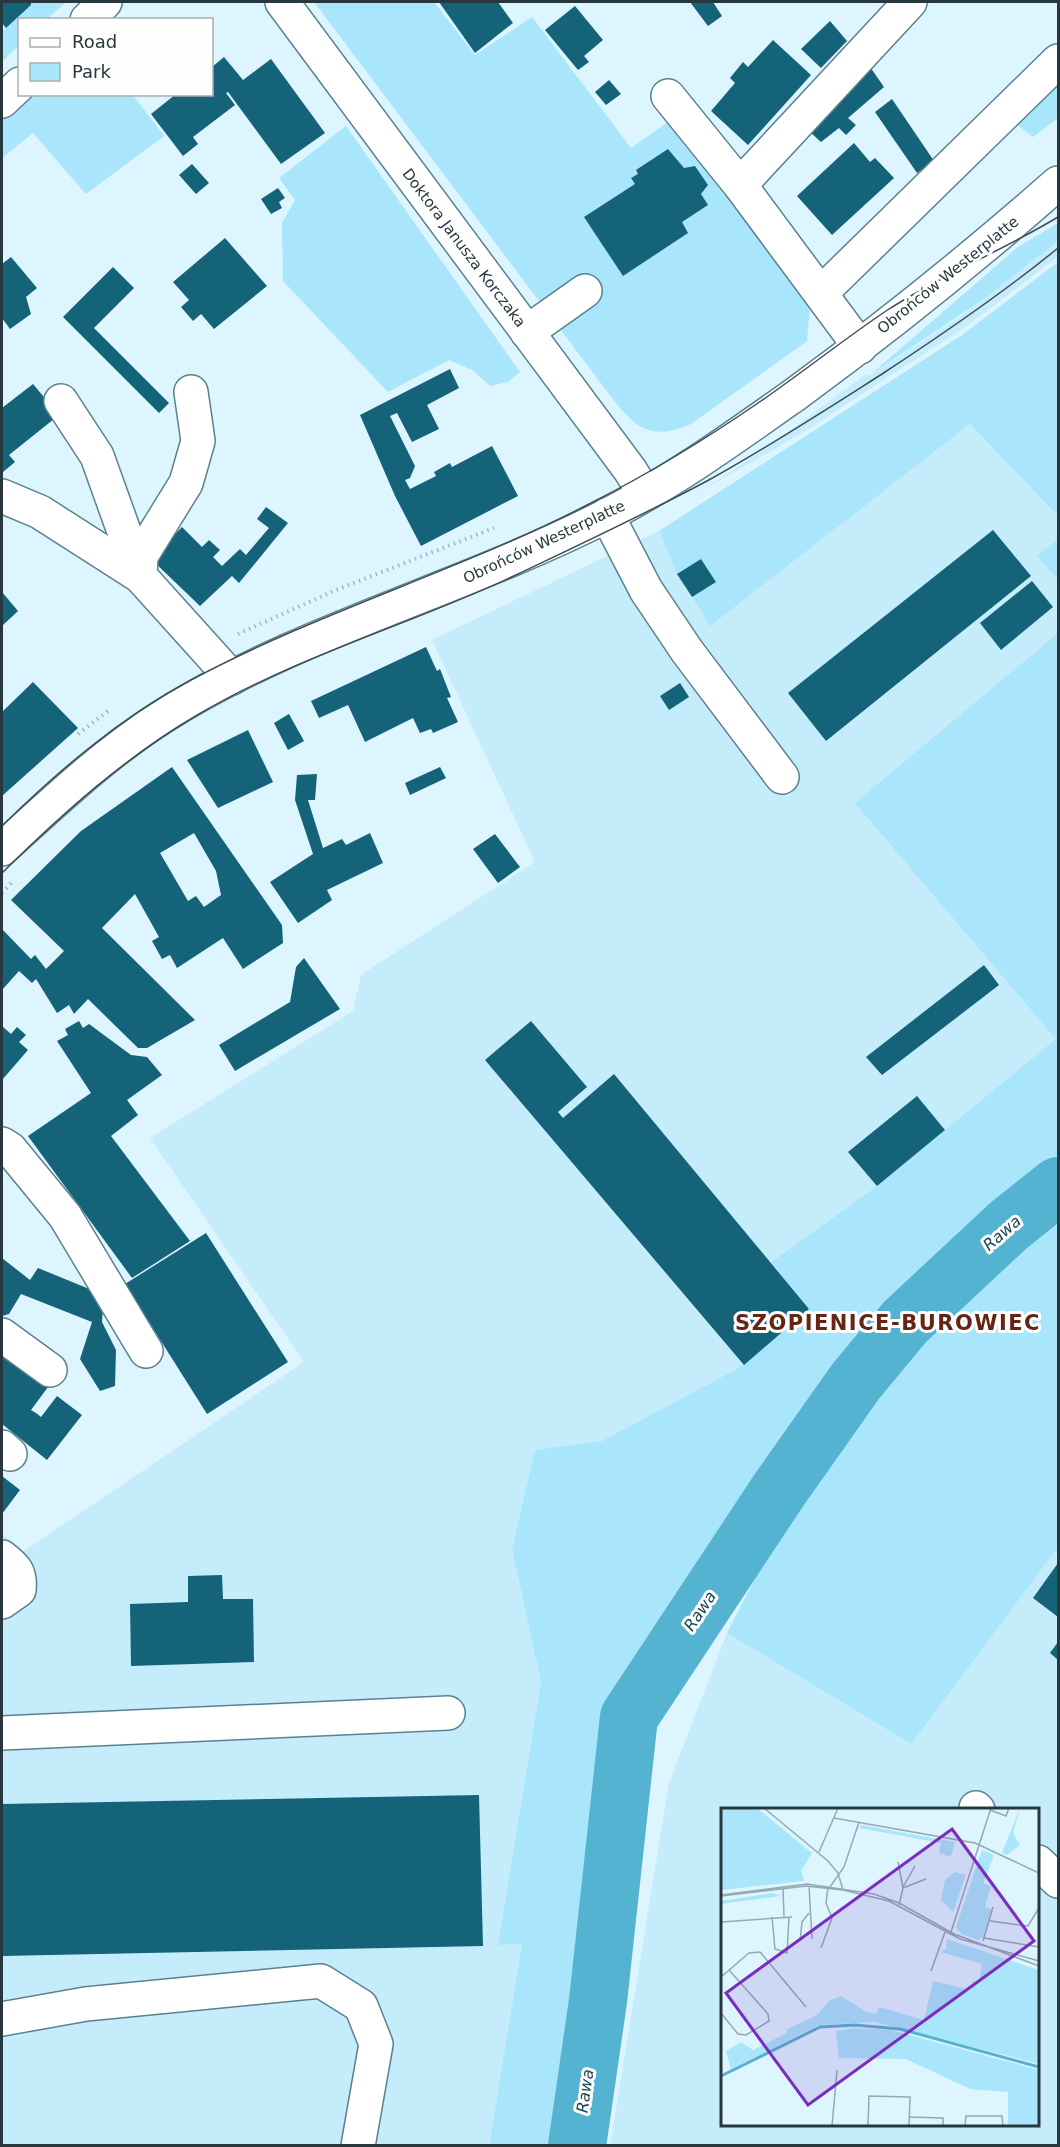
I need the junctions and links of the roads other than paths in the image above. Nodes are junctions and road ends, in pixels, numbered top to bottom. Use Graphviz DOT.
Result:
graph roads {
  1 [pos="105,2"];
  2 [pos="282,2"];
  3 [pos="910,2"];
  4 [pos="89,18"];
  5 [pos="1059,61"];
  6 [pos="18,86"];
  7 [pos="668,96"];
  8 [pos="2,101"];
  9 [pos="1059,183"];
  10 [pos="740,185"];
  11 [pos="585,291"];
  12 [pos="821,293"];
  13 [pos="527,332"];
  14 [pos="860,347"];
  15 [pos="191,393"];
  16 [pos="61,401"];
  17 [pos="645,495"];
  18 [pos="2,496"];
  19 [pos="607,515"];
  20 [pos="140,576"];
  21 [pos="232,678"];
  22 [pos="782,777"];
  23 [pos="11,862"];
  24 [pos="2,1144"];
  25 [pos="2,1335"];
  26 [pos="146,1351"];
  27 [pos="50,1370"];
  28 [pos="2,1557"];
  29 [pos="2,1602"];
  30 [pos="448,1713"];
  31 [pos="2,1733"];
  32 [pos="1039,1863"];
  33 [pos="1059,1881"];
  34 [pos="2,2019"];
  35 [pos="358,2145"];
  1 -- 4 [label="street"];
  2 -- 13 [label="street, Doktora Janusza Korczaka"];
  3 -- 10 [label="street"];
  5 -- 12 [label="street"];
  6 -- 8 [label="street"];
  7 -- 10 [label="street"];
  9 -- 14 [label="street, Obrońców Westerplatte"];
  10 -- 12 [label="street"];
  11 -- 13 [label="street"];
  12 -- 14 [label="street"];
  13 -- 17 [label="street, Doktora Janusza Korczaka"];
  14 -- 17 [label="street, Obrońców Westerplatte"];
  15 -- 20 [label="street"];
  16 -- 20 [label="street"];
  17 -- 19 [label="street, Obrońców Westerplatte"];
  18 -- 20 [label="street"];
  19 -- 21 [label="street, Obrońców Westerplatte"];
  19 -- 22 [label="street"];
  20 -- 21 [label="street"];
  21 -- 23 [label="street, Obrońców Westerplatte"];
  24 -- 26 [label="street"];
  25 -- 27 [label="street"];
  28 -- 29 [label="street"];
  30 -- 31 [label="street"];
  32 -- 33 [label="street"];
  34 -- 35 [label="street"];
}
